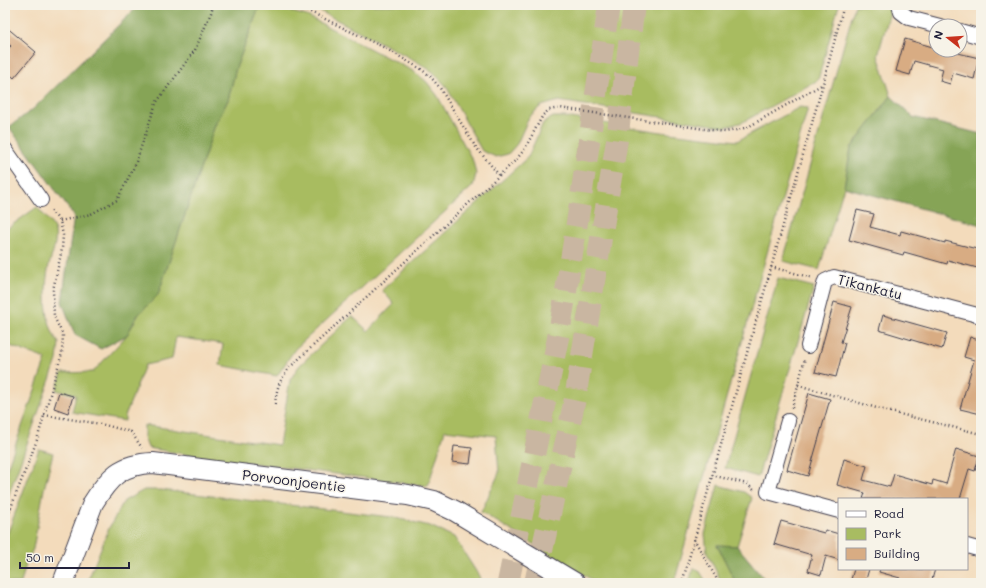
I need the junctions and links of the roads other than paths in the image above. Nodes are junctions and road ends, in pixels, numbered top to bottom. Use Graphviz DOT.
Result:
graph roads {
  1 [pos="899,5"];
  2 [pos="928,23"];
  3 [pos="968,33"];
  4 [pos="981,37"];
  5 [pos="5,149"];
  6 [pos="41,200"];
  7 [pos="981,316"];
  8 [pos="808,346"];
  9 [pos="788,421"];
  10 [pos="838,511"];
  11 [pos="968,546"];
  12 [pos="981,550"];
  13 [pos="62,583"];
  14 [pos="575,583"];
  1 -- 2 [label="street"];
  3 -- 4 [label="street"];
  5 -- 6 [label="street"];
  7 -- 8 [label="street, Tikankatu"];
  9 -- 10 [label="street"];
  11 -- 12 [label="street"];
  13 -- 14 [label="street, Porvoonjoentie"];
}
